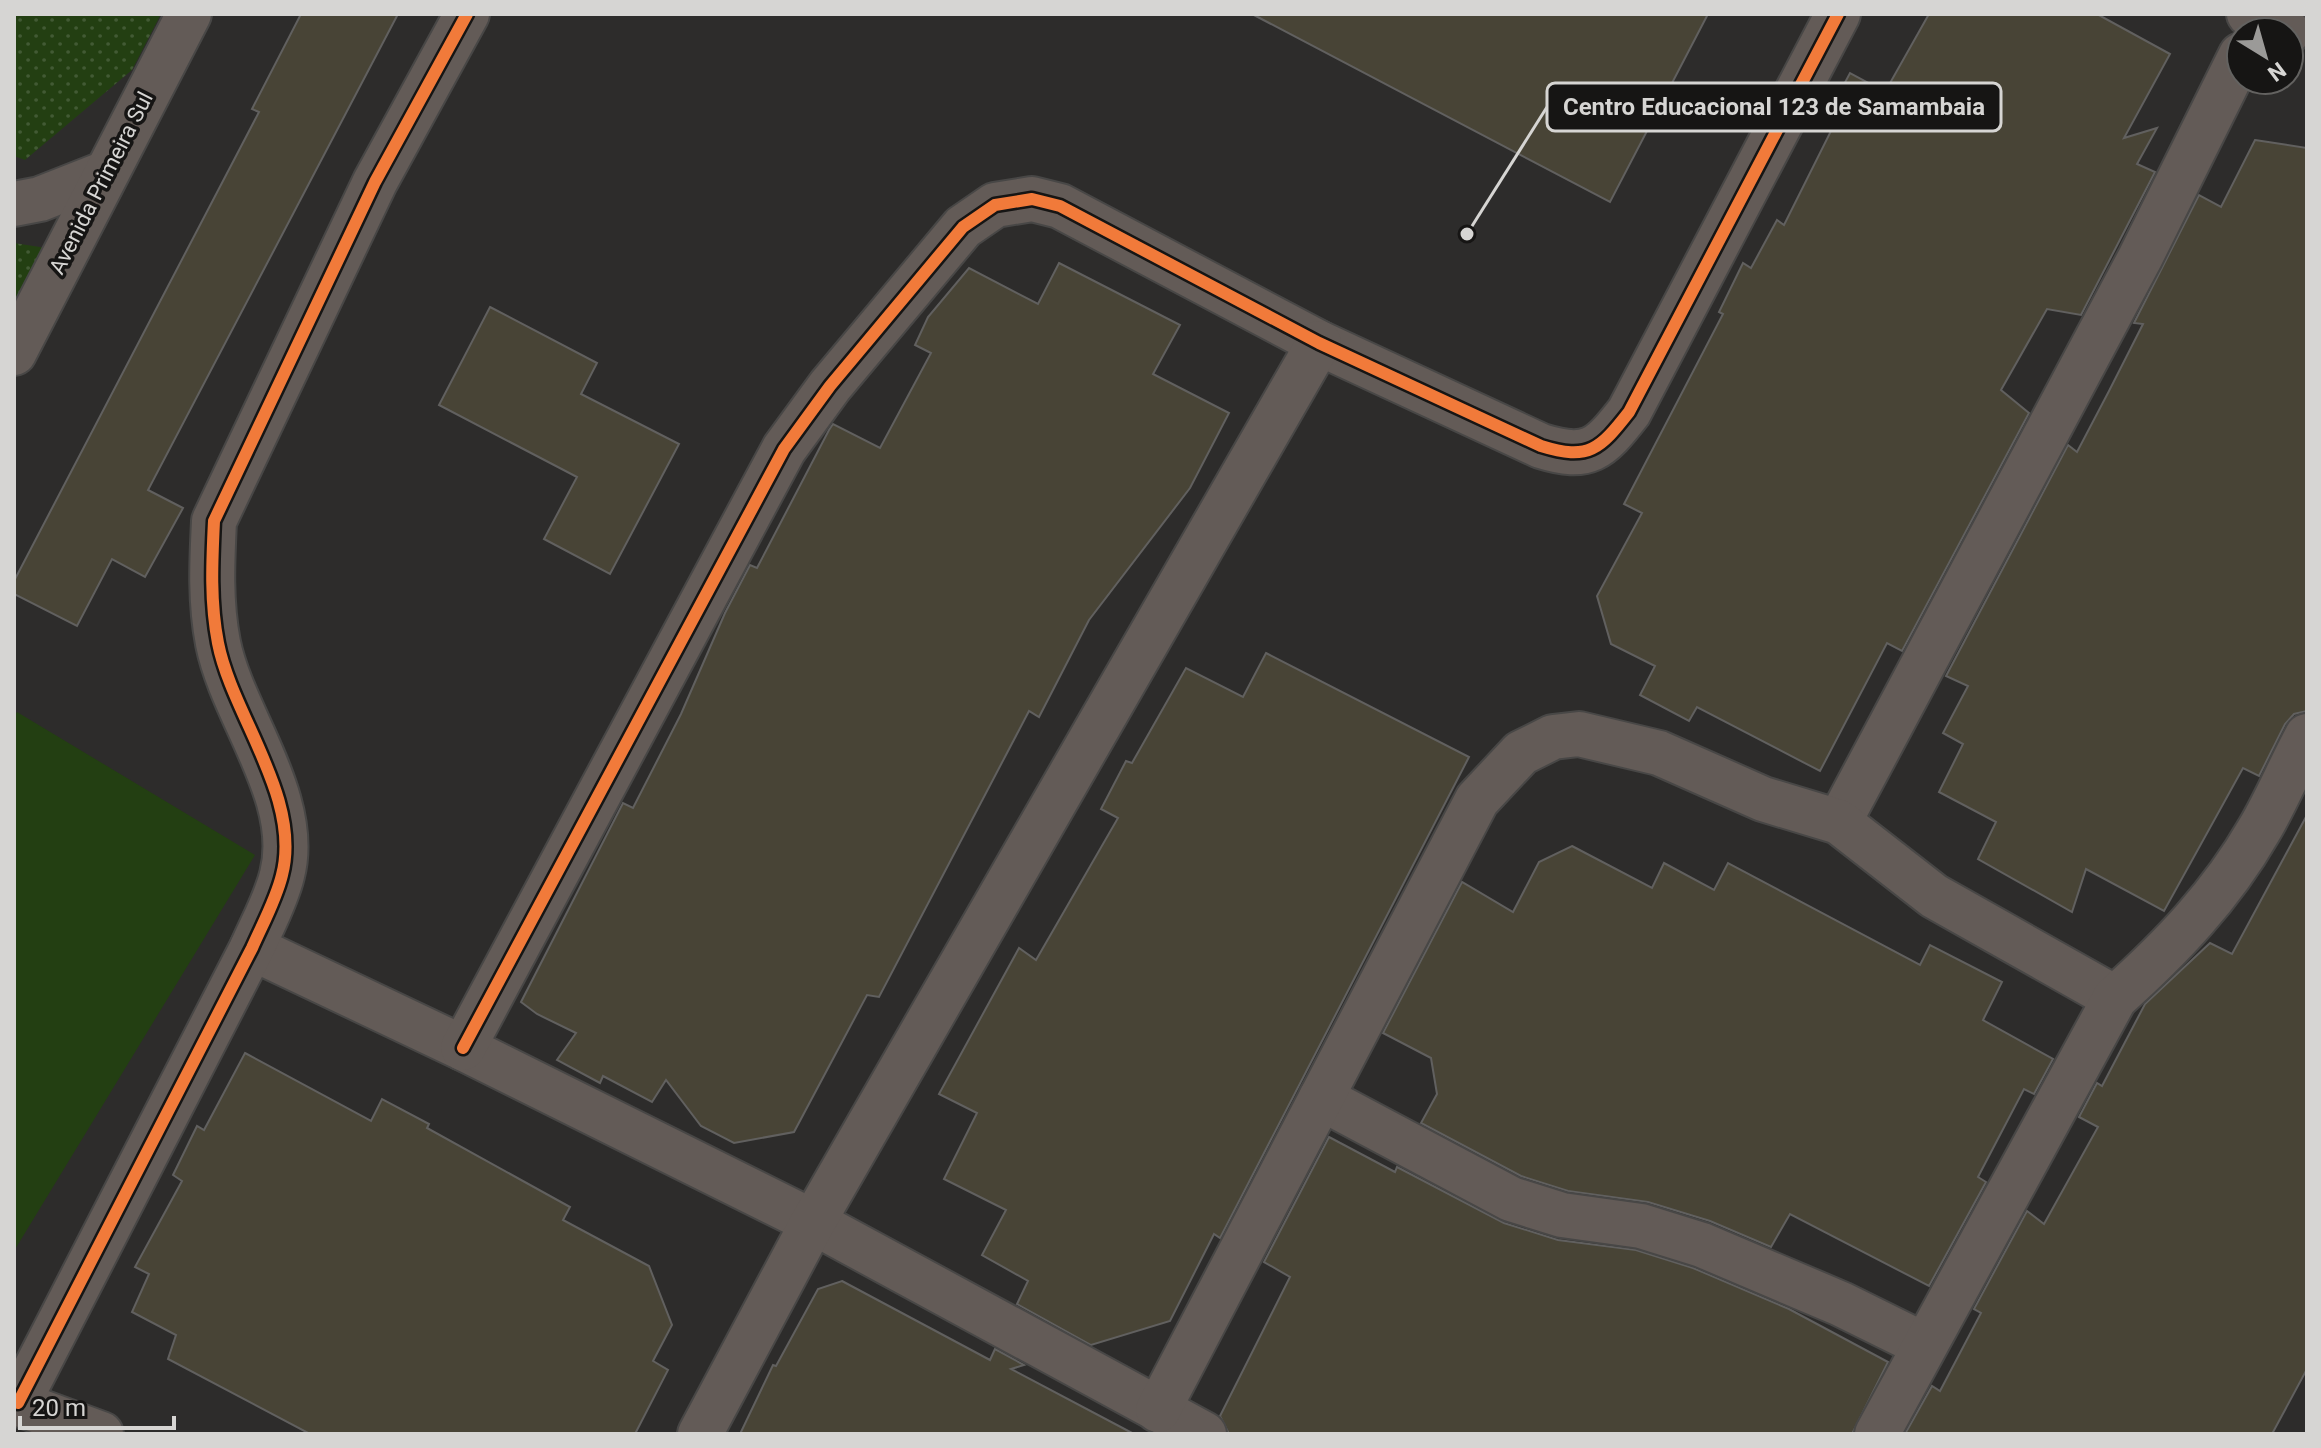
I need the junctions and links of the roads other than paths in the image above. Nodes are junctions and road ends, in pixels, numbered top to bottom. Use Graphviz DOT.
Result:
graph roads {
  1 [pos="189,14"];
  2 [pos="467,14"];
  3 [pos="1838,14"];
  4 [pos="2228,96"];
  5 [pos="106,173"];
  6 [pos="14,204"];
  7 [pos="1319,343"];
  8 [pos="14,353"];
  9 [pos="2307,736"];
  10 [pos="1839,822"];
  11 [pos="252,948"];
  12 [pos="2115,998"];
  13 [pos="463,1048"];
  14 [pos="1321,1098"];
  15 [pos="813,1222"];
  16 [pos="1924,1345"];
  17 [pos="16,1402"];
  18 [pos="1158,1410"];
  19 [pos="101,1434"];
  20 [pos="700,1434"];
  21 [pos="1204,1434"];
  22 [pos="1877,1434"];
  1 -- 5 [label="street, Avenida Primeira Sul"];
  2 -- 11 [label="street"];
  3 -- 7 [label="street"];
  4 -- 10 [label="street"];
  5 -- 6 [label="street"];
  5 -- 8 [label="street, Avenida Primeira Sul"];
  7 -- 13 [label="street"];
  7 -- 15 [label="street"];
  9 -- 12 [label="street"];
  10 -- 12 [label="street"];
  10 -- 14 [label="street"];
  11 -- 13 [label="street"];
  11 -- 17 [label="street"];
  12 -- 16 [label="street"];
  13 -- 15 [label="street"];
  14 -- 16 [label="street"];
  14 -- 18 [label="street"];
  15 -- 18 [label="street"];
  15 -- 20 [label="street"];
  16 -- 22 [label="street"];
  17 -- 19 [label="street"];
  18 -- 21 [label="street"];
}
